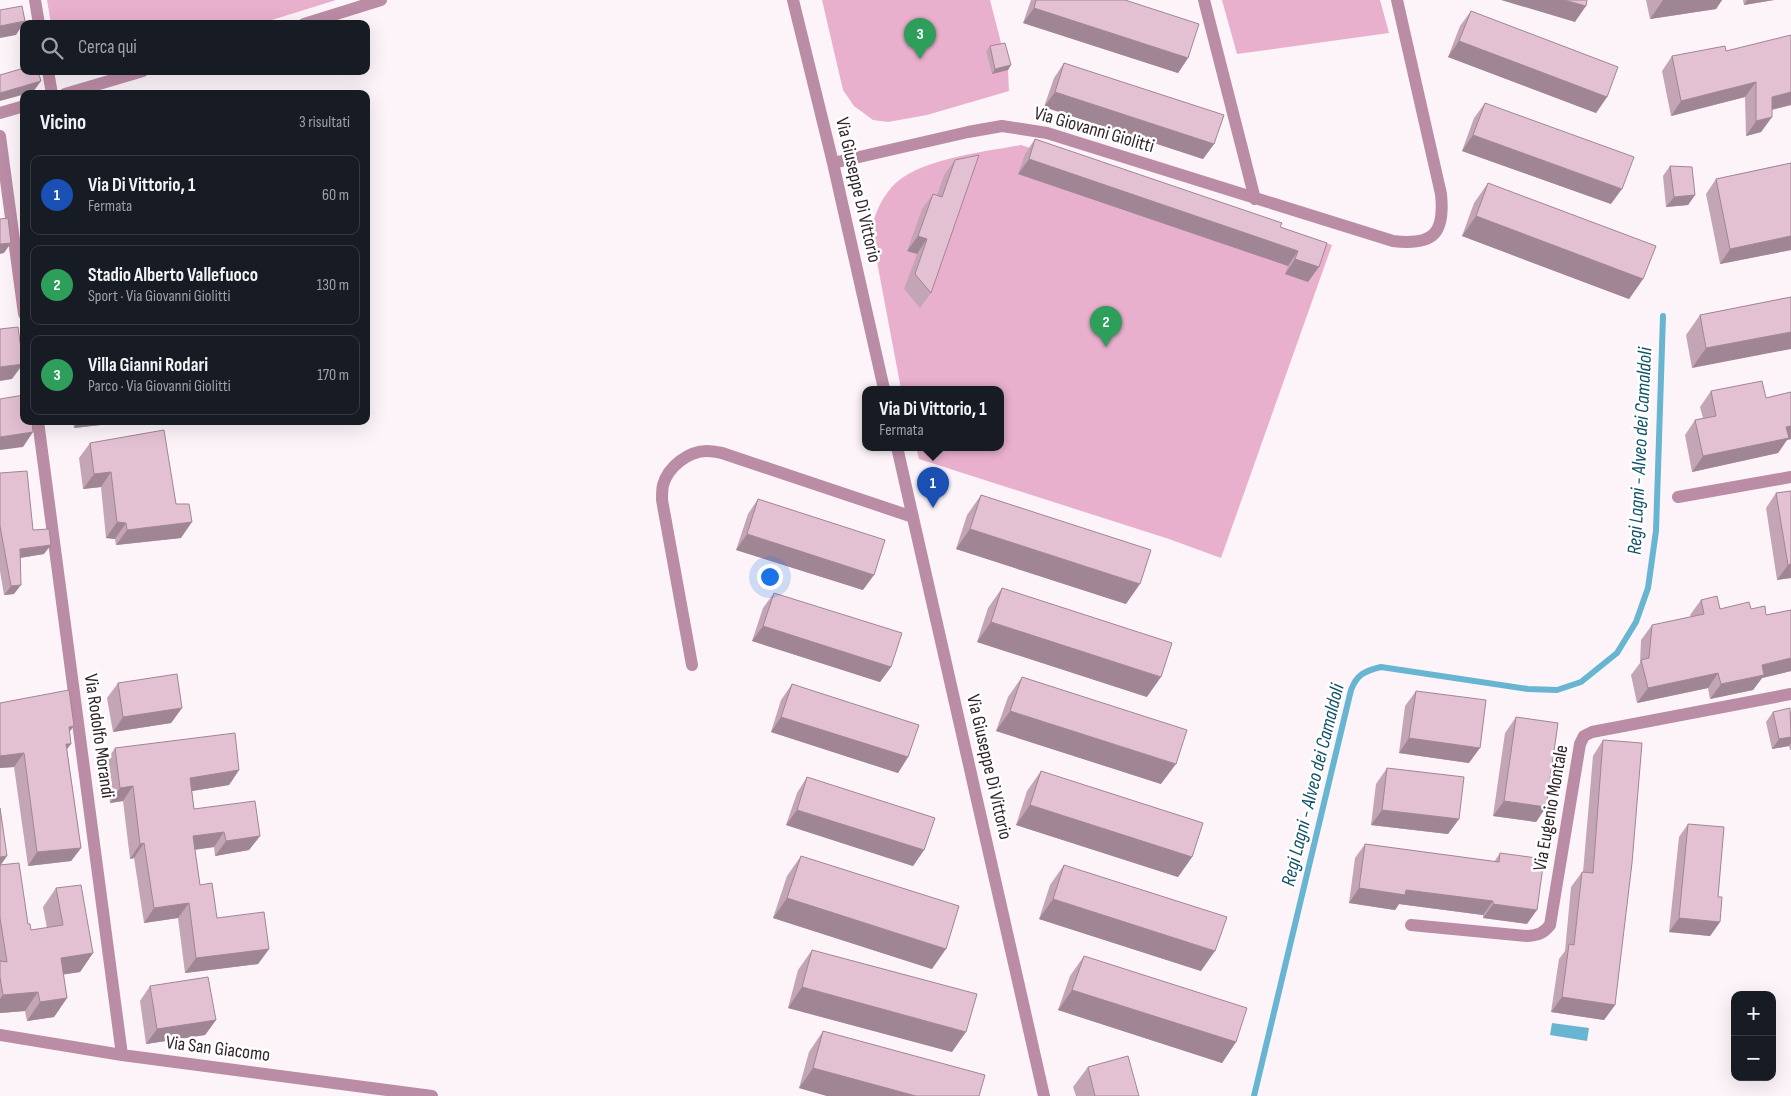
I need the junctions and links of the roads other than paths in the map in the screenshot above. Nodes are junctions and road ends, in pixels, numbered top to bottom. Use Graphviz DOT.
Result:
graph roads {
  1 [pos="35,0"];
  2 [pos="382,0"];
  3 [pos="794,0"];
  4 [pos="1204,0"];
  5 [pos="1397,0"];
  6 [pos="38,20"];
  7 [pos="317,20"];
  8 [pos="49,75"];
  9 [pos="129,75"];
  10 [pos="51,90"];
  11 [pos="79,90"];
  12 [pos="20,107"];
  13 [pos="0,113"];
  14 [pos="0,136"];
  15 [pos="833,163"];
  16 [pos="1255,199"];
  17 [pos="20,284"];
  18 [pos="883,386"];
  19 [pos="39,425"];
  20 [pos="898,451"];
  21 [pos="1791,477"];
  22 [pos="1678,497"];
  23 [pos="913,517"];
  24 [pos="692,665"];
  25 [pos="1791,694"];
  26 [pos="1411,925"];
  27 [pos="0,1035"];
  28 [pos="122,1055"];
  29 [pos="432,1096"];
  30 [pos="1044,1096"];
  1 -- 6 [label="street"];
  2 -- 7 [label="street"];
  3 -- 15 [label="street, Via Giuseppe Di Vittorio"];
  4 -- 16 [label="street"];
  5 -- 16 [label="street, Via Giovanni Giolitti"];
  8 -- 10 [label="street"];
  9 -- 11 [label="street"];
  12 -- 13 [label="street"];
  14 -- 17 [label="street"];
  15 -- 16 [label="street, Via Giovanni Giolitti"];
  15 -- 18 [label="street, Via Giuseppe Di Vittorio"];
  19 -- 28 [label="street, Via Rodolfo Morandi"];
  20 -- 23 [label="street, Via Giuseppe Di Vittorio"];
  21 -- 22 [label="street"];
  23 -- 24 [label="street"];
  23 -- 30 [label="street, Via Giuseppe Di Vittorio"];
  25 -- 26 [label="street, Via Eugenio Montale"];
  27 -- 28 [label="street, Via San Giacomo"];
  28 -- 29 [label="street, Via San Giacomo"];
}
